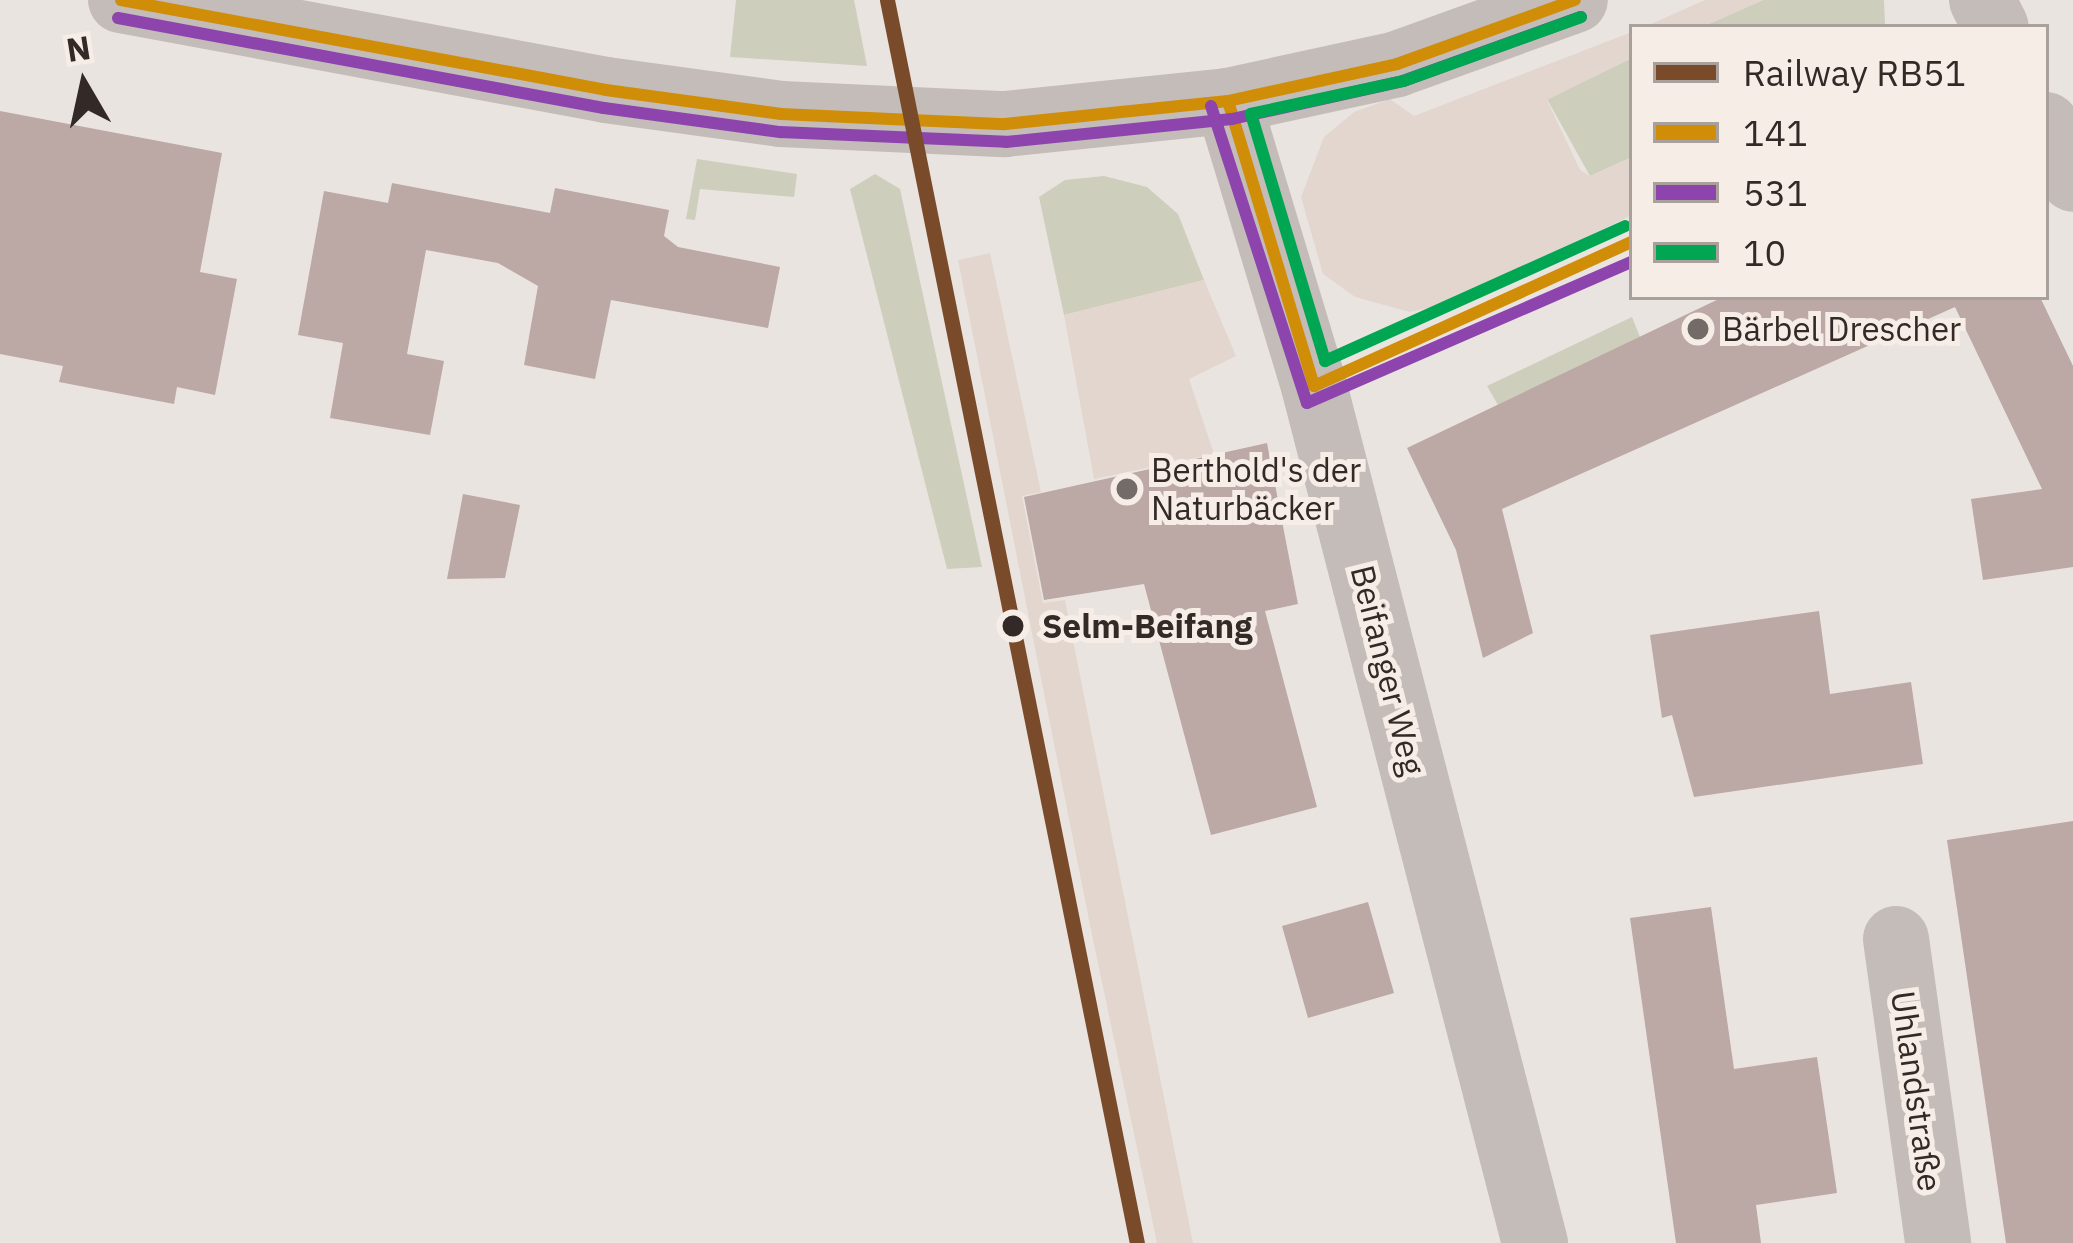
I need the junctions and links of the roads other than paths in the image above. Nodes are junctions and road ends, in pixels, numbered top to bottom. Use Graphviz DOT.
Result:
graph roads {
  1 [pos="121,0"];
  2 [pos="1575,0"];
  3 [pos="1228,101"];
  4 [pos="2049,131"];
  5 [pos="2073,179"];
  6 [pos="1896,938"];
  7 [pos="1535,1243"];
  8 [pos="1938,1243"];
  1 -- 3 [label="street"];
  2 -- 3 [label="street"];
  3 -- 7 [label="street, Beifanger Weg"];
  4 -- 5 [label="street"];
  6 -- 8 [label="street, Uhlandstraße"];
}
